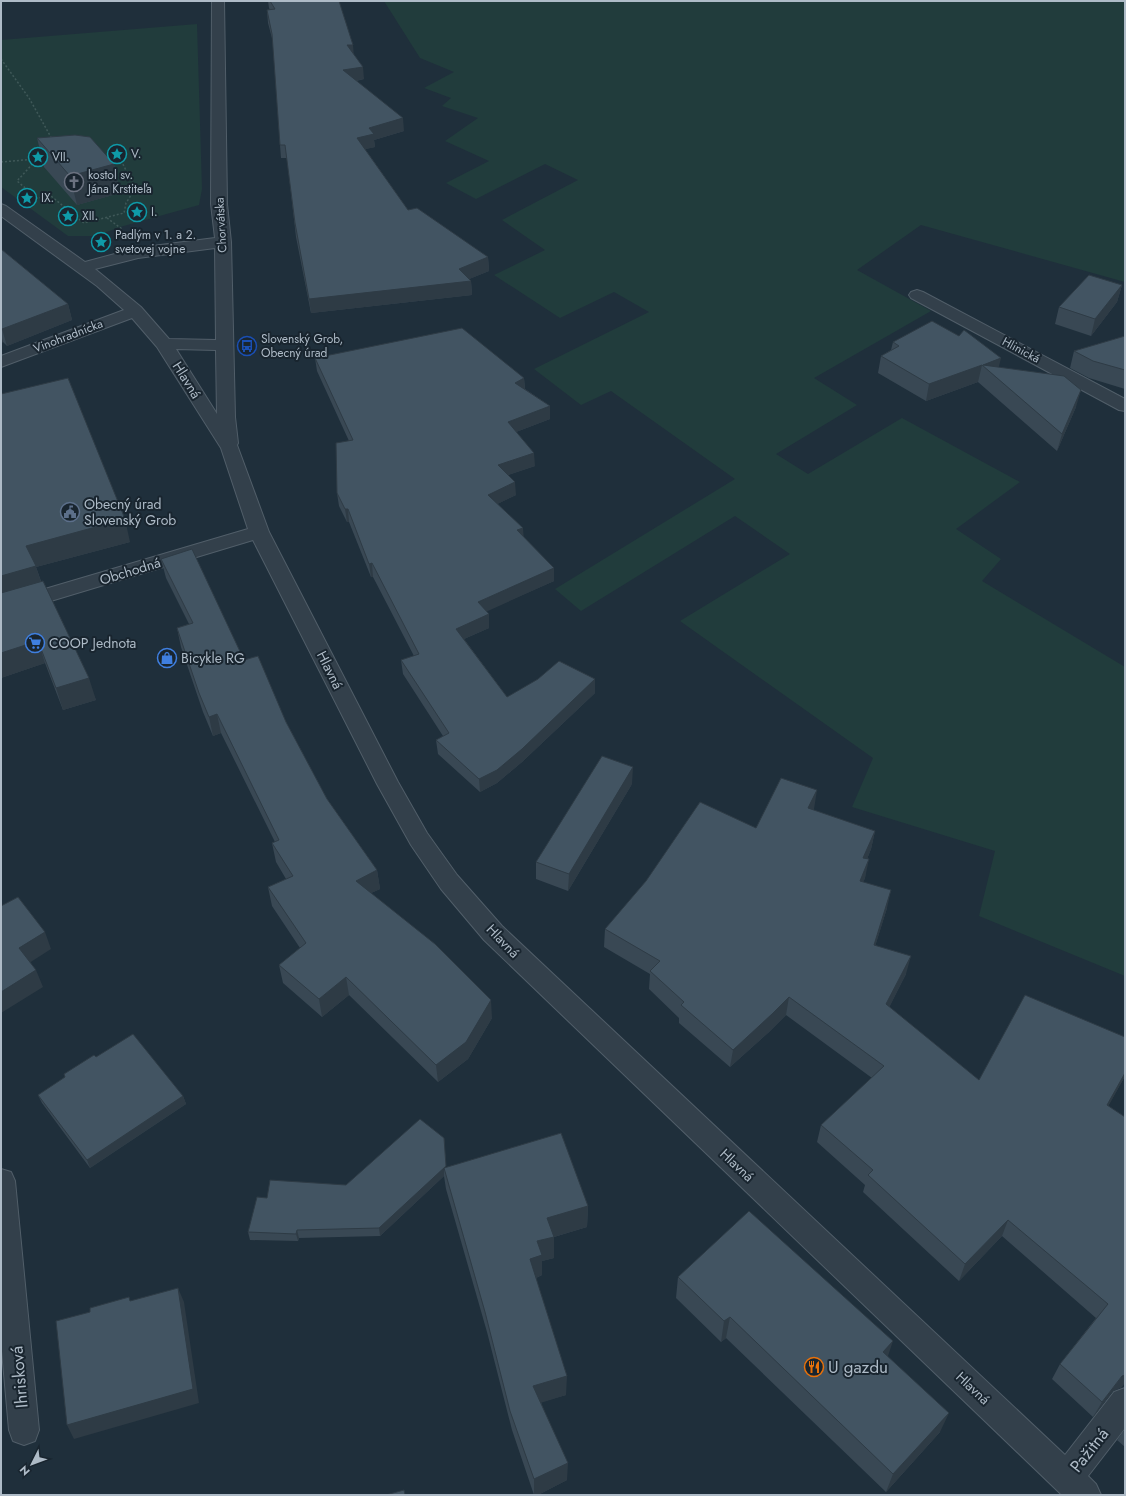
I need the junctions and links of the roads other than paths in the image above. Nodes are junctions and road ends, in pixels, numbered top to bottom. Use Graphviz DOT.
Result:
graph roads {
  1 [pos="218,1"];
  2 [pos="1,209"];
  3 [pos="223,242"];
  4 [pos="82,268"];
  5 [pos="917,295"];
  6 [pos="135,311"];
  7 [pos="164,344"];
  8 [pos="224,345"];
  9 [pos="1,362"];
  10 [pos="1125,406"];
  11 [pos="230,448"];
  12 [pos="259,532"];
  13 [pos="1,609"];
  14 [pos="1,1181"];
  15 [pos="1125,1403"];
  16 [pos="24,1430"];
  17 [pos="1076,1486"];
  1 -- 3 [label="street, Chorvátska"];
  2 -- 4 [label="street, Hlavná"];
  3 -- 4 [label="street"];
  3 -- 8 [label="street, Chorvátska"];
  4 -- 6 [label="street, Hlavná"];
  5 -- 10 [label="street, Hlinická"];
  6 -- 7 [label="street, Hlavná"];
  6 -- 9 [label="street, Vinohradnícka"];
  7 -- 8 [label="street"];
  7 -- 11 [label="street, Hlavná"];
  8 -- 11 [label="street, Chorvátska"];
  11 -- 12 [label="street, Hlavná"];
  12 -- 13 [label="street, Obchodná"];
  12 -- 17 [label="street, Hlavná"];
  14 -- 16 [label="street, Ihrisková"];
  15 -- 17 [label="street, Pažitná"];
}
